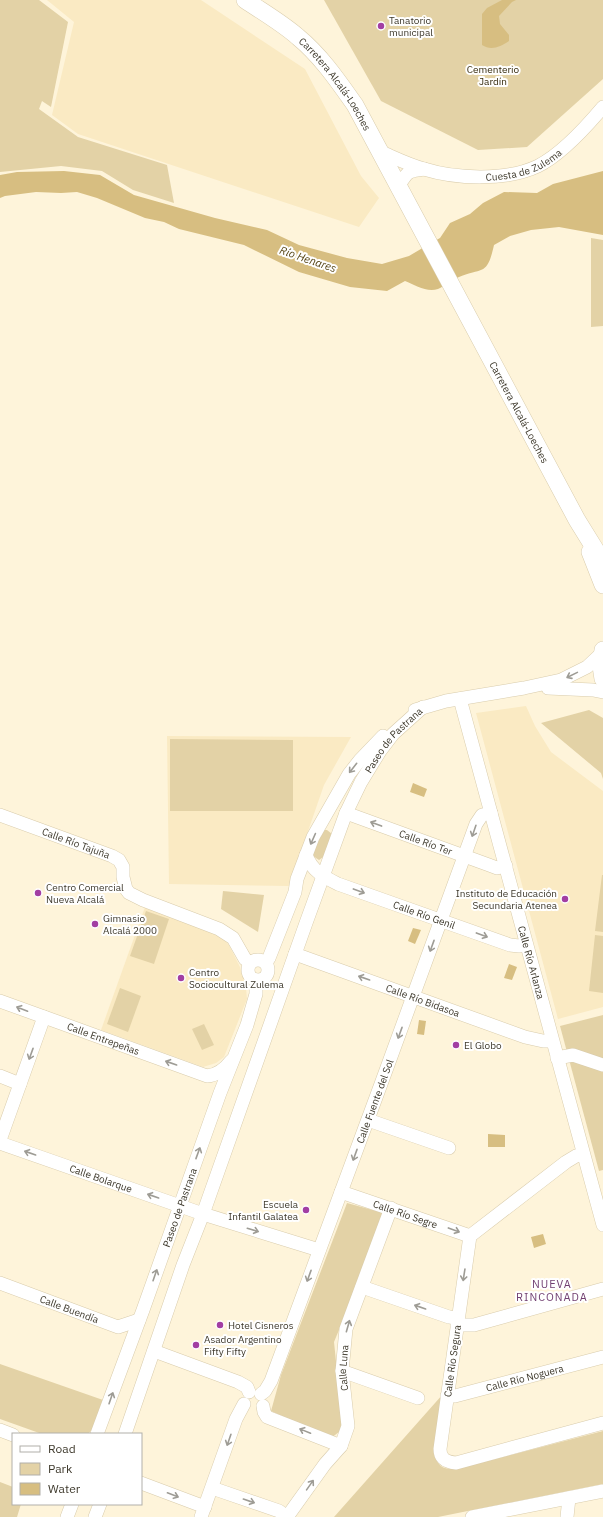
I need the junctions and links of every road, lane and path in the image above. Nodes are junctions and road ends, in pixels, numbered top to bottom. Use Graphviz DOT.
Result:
graph roads {
  1 [pos="245,0"];
  2 [pos="603,107"];
  3 [pos="381,152"];
  4 [pos="424,169"];
  5 [pos="400,187"];
  6 [pos="577,520"];
  7 [pos="603,562"];
  8 [pos="603,585"];
  9 [pos="603,651"];
  10 [pos="603,679"];
  11 [pos="524,688"];
  12 [pos="603,692"];
  13 [pos="460,699"];
  14 [pos="423,707"];
  15 [pos="346,813"];
  16 [pos="491,814"];
  17 [pos="0,815"];
  18 [pos="321,824"];
  19 [pos="339,833"];
  20 [pos="306,855"];
  21 [pos="465,856"];
  22 [pos="506,866"];
  23 [pos="322,871"];
  24 [pos="295,892"];
  25 [pos="285,917"];
  26 [pos="442,920"];
  27 [pos="306,923"];
  28 [pos="526,945"];
  29 [pos="295,954"];
  30 [pos="250,963"];
  31 [pos="266,963"];
  32 [pos="256,980"];
  33 [pos="414,996"];
  34 [pos="0,1001"];
  35 [pos="44,1018"];
  36 [pos="552,1040"];
  37 [pos="234,1058"];
  38 [pos="557,1058"];
  39 [pos="603,1065"];
  40 [pos="0,1076"];
  41 [pos="207,1076"];
  42 [pos="20,1084"];
  43 [pos="218,1098"];
  44 [pos="368,1120"];
  45 [pos="0,1142"];
  46 [pos="449,1148"];
  47 [pos="583,1154"];
  48 [pos="341,1192"];
  49 [pos="179,1206"];
  50 [pos="391,1208"];
  51 [pos="199,1213"];
  52 [pos="603,1226"];
  53 [pos="470,1236"];
  54 [pos="318,1250"];
  55 [pos="0,1283"];
  56 [pos="362,1287"];
  57 [pos="603,1289"];
  58 [pos="139,1320"];
  59 [pos="457,1322"];
  60 [pos="118,1327"];
  61 [pos="130,1345"];
  62 [pos="154,1351"];
  63 [pos="603,1357"];
  64 [pos="342,1371"];
  65 [pos="447,1396"];
  66 [pos="418,1398"];
  67 [pos="254,1399"];
  68 [pos="603,1423"];
  69 [pos="0,1430"];
  70 [pos="97,1433"];
  71 [pos="125,1433"];
  72 [pos="12,1434"];
  73 [pos="341,1446"];
  74 [pos="142,1483"];
  75 [pos="212,1488"];
  76 [pos="603,1491"];
  77 [pos="569,1498"];
  78 [pos="72,1505"];
  79 [pos="100,1505"];
  80 [pos="203,1512"];
  81 [pos="67,1517"];
  82 [pos="95,1517"];
  83 [pos="287,1517"];
  84 [pos="472,1517"];
  85 [pos="568,1517"];
  1 -- 3 [label="main road, Carretera Alcalá-Loeches"];
  2 -- 4 [label="street, Cuesta de Zulema"];
  3 -- 4 [label="street, Cuesta de Zulema"];
  3 -- 5 [label="main road, Carretera Alcalá-Loeches"];
  4 -- 5 [label="street"];
  5 -- 6 [label="main road, Carretera Alcalá-Loeches"];
  6 -- 7 [label="main road, Carretera Alcalá-Loeches"];
  6 -- 8 [label="main road, Carretera Alcalá-Loeches"];
  9 -- 10 [label="main road"];
  9 -- 11 [label="street, one-way"];
  11 -- 12 [label="street"];
  11 -- 13 [label="street"];
  13 -- 14 [label="street"];
  13 -- 16 [label="street, Calle Río Arlanza"];
  14 -- 15 [label="street, Paseo de Pastrana"];
  14 -- 18 [label="street, Paseo de Pastrana, one-way"];
  15 -- 19 [label="street, Paseo de Pastrana"];
  21 -- 15 [label="street, Calle Río Ter, one-way"];
  16 -- 21 [label="street, Calle Fuente del Sol, one-way"];
  16 -- 22 [label="street, Calle Río Arlanza"];
  17 -- 30 [label="street, Calle Río Tajuña"];
  18 -- 19 [label="street"];
  18 -- 20 [label="street, Paseo de Pastrana, one-way"];
  19 -- 23 [label="street, Paseo de Pastrana"];
  20 -- 23 [label="street"];
  20 -- 24 [label="street, Paseo de Pastrana"];
  21 -- 22 [label="street, Calle Río Ter"];
  21 -- 26 [label="street, Calle Fuente del Sol"];
  22 -- 28 [label="street, Calle Río Arlanza"];
  23 -- 24 [label="street, Paseo de Pastrana"];
  23 -- 26 [label="street, Calle Río Genil, one-way"];
  23 -- 27 [label="street, Paseo de Pastrana"];
  24 -- 25 [label="street, Paseo de Pastrana"];
  25 -- 27 [label="street"];
  25 -- 31 [label="street, Paseo de Pastrana"];
  26 -- 28 [label="street, Calle Río Genil, one-way"];
  26 -- 33 [label="street, Calle Fuente del Sol, one-way"];
  27 -- 29 [label="street, Paseo de Pastrana"];
  28 -- 36 [label="street, Calle Río Arlanza"];
  33 -- 29 [label="street, Calle Río Bidasoa, one-way"];
  29 -- 51 [label="street, Paseo de Pastrana"];
  30 -- 31 [label="street"];
  30 -- 32 [label="street"];
  31 -- 32 [label="street"];
  32 -- 37 [label="street, Paseo de Pastrana"];
  33 -- 36 [label="street, Calle Río Bidasoa"];
  33 -- 44 [label="street, Calle Fuente del Sol, one-way"];
  35 -- 34 [label="street, Calle Entrepeñas, one-way"];
  41 -- 35 [label="street, Calle Entrepeñas, one-way"];
  35 -- 42 [label="street, one-way"];
  36 -- 38 [label="street, Calle Río Arlanza"];
  37 -- 41 [label="street"];
  37 -- 43 [label="street, Paseo de Pastrana"];
  38 -- 39 [label="street"];
  38 -- 47 [label="street, Calle Río Arlanza"];
  40 -- 42 [label="street"];
  41 -- 43 [label="street"];
  42 -- 45 [label="street"];
  49 -- 43 [label="street, Paseo de Pastrana, one-way"];
  44 -- 46 [label="street"];
  44 -- 48 [label="street, Calle Fuente del Sol, one-way"];
  49 -- 45 [label="street, Calle Bolarque, one-way"];
  47 -- 52 [label="street, Calle Río Arlanza"];
  47 -- 53 [label="street"];
  48 -- 50 [label="street, Calle Río Segre"];
  48 -- 54 [label="street, Calle Fuente del Sol"];
  49 -- 51 [label="street, Calle Bolarque"];
  58 -- 49 [label="street, Paseo de Pastrana, one-way"];
  50 -- 53 [label="street, Calle Río Segre, one-way"];
  50 -- 56 [label="street, Calle Luna"];
  51 -- 54 [label="street, Calle Bolarque, one-way"];
  51 -- 62 [label="street, Paseo de Pastrana"];
  53 -- 59 [label="street, Calle Río Segura, one-way"];
  54 -- 67 [label="street, Calle Fuente del Sol, one-way"];
  55 -- 60 [label="street, Calle Buendía"];
  59 -- 56 [label="street, one-way"];
  64 -- 56 [label="street, Calle Luna, one-way"];
  57 -- 59 [label="street"];
  58 -- 60 [label="street"];
  58 -- 61 [label="street, Paseo de Pastrana"];
  59 -- 65 [label="street, Calle Río Segura"];
  60 -- 61 [label="street"];
  70 -- 61 [label="street, Paseo de Pastrana, one-way"];
  62 -- 67 [label="street"];
  62 -- 71 [label="street, Paseo de Pastrana"];
  63 -- 65 [label="street, Calle Río Noguera"];
  64 -- 66 [label="street"];
  64 -- 73 [label="street, Calle Luna"];
  65 -- 68 [label="street, Calle Río Segura"];
  73 -- 67 [label="street, one-way"];
  67 -- 75 [label="street, Calle Fuente del Sol, one-way"];
  69 -- 72 [label="street"];
  83 -- 73 [label="street, Calle Luna, one-way"];
  74 -- 80 [label="street, one-way"];
  75 -- 80 [label="street, Calle Fuente del Sol"];
  75 -- 83 [label="street, one-way"];
  76 -- 77 [label="street"];
  77 -- 84 [label="street"];
  77 -- 85 [label="street"];
  78 -- 81 [label="street"];
  79 -- 82 [label="street"];
}
